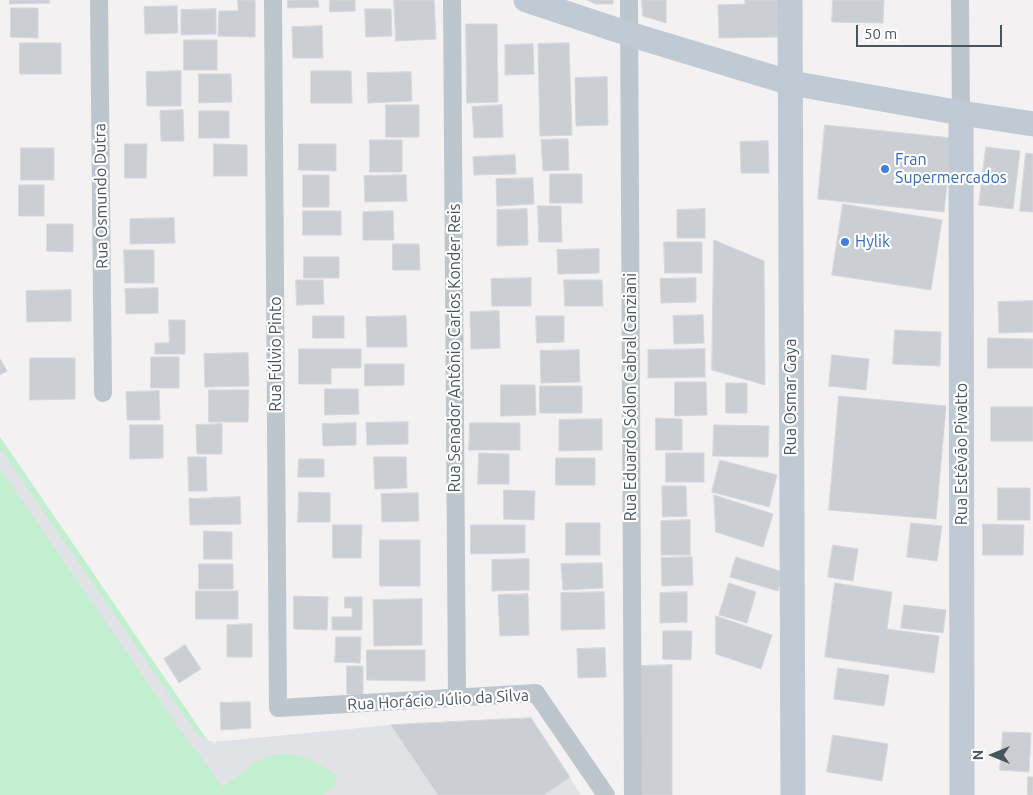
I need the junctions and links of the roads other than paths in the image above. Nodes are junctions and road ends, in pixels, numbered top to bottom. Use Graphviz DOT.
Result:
graph roads {
  1 [pos="99,0"];
  2 [pos="273,0"];
  3 [pos="452,0"];
  4 [pos="526,0"];
  5 [pos="629,0"];
  6 [pos="790,0"];
  7 [pos="960,0"];
  8 [pos="629,34"];
  9 [pos="791,83"];
  10 [pos="961,114"];
  11 [pos="1033,124"];
  12 [pos="103,393"];
  13 [pos="457,697"];
  14 [pos="278,708"];
  15 [pos="606,795"];
  16 [pos="633,795"];
  17 [pos="793,795"];
  18 [pos="962,795"];
  1 -- 12 [label="street, Rua Osmundo Dutra"];
  2 -- 14 [label="street, Rua Fúlvio Pinto"];
  3 -- 13 [label="street, Rua Senador Antônio Carlos Konder Reis"];
  4 -- 8 [label="main road"];
  5 -- 8 [label="street, Rua Eduardo Sólon Cabral Canziani"];
  6 -- 9 [label="main road, Rua Osmar Gaya"];
  7 -- 10 [label="street"];
  8 -- 9 [label="main road"];
  8 -- 16 [label="street, Rua Eduardo Sólon Cabral Canziani"];
  9 -- 10 [label="main road"];
  9 -- 17 [label="main road, Rua Osmar Gaya"];
  10 -- 11 [label="main road"];
  10 -- 18 [label="main road, Rua Estêvão Pivatto"];
  13 -- 14 [label="street, Rua Horácio Júlio da Silva"];
  13 -- 15 [label="street, Rua Horácio Júlio da Silva"];
}
